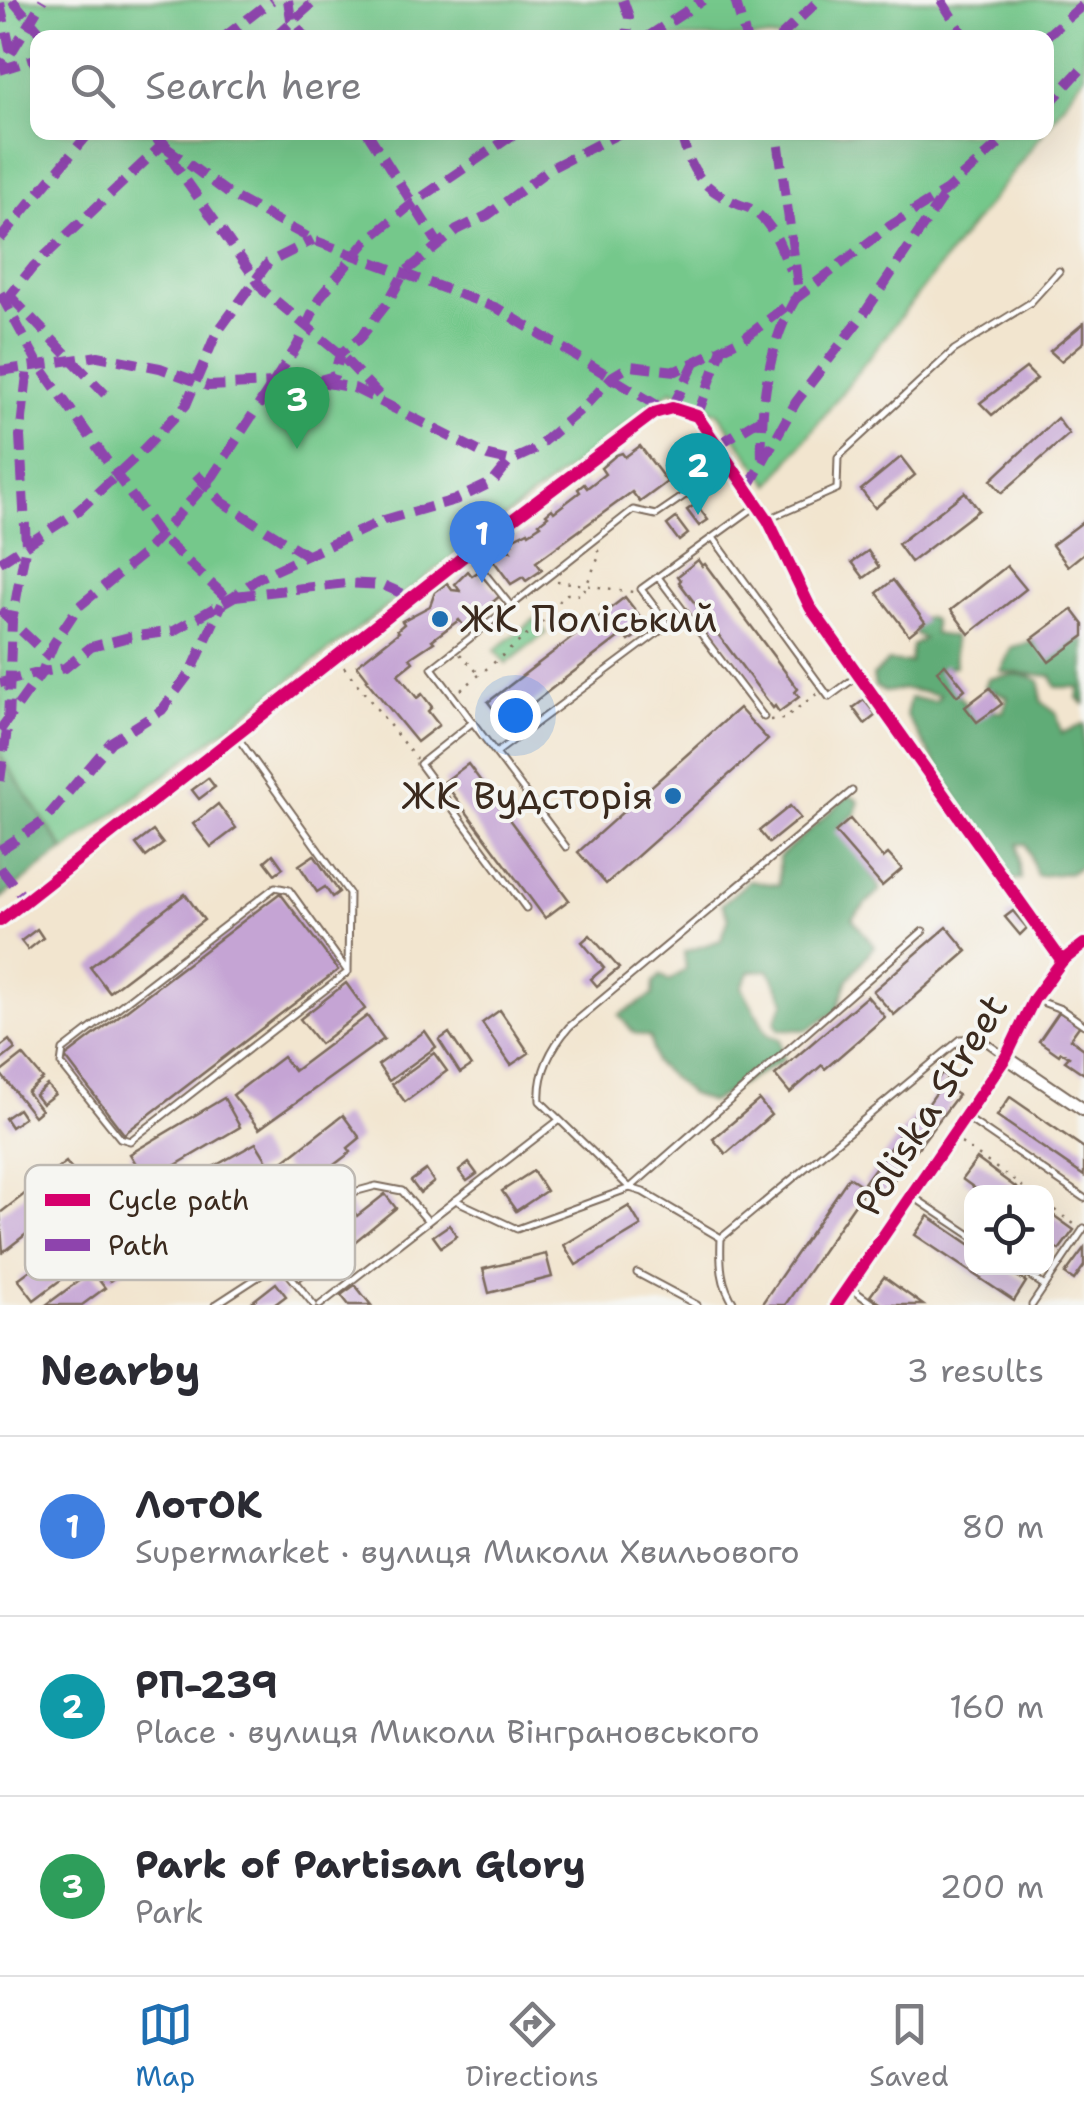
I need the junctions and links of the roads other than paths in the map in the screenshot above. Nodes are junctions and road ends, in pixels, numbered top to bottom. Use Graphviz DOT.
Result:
graph roads {
  1 [pos="1059,270"];
  2 [pos="732,463"];
  3 [pos="758,504"];
  4 [pos="768,520"];
  5 [pos="713,538"];
  6 [pos="468,553"];
  7 [pos="658,577"];
  8 [pos="511,606"];
  9 [pos="858,675"];
  10 [pos="764,716"];
  11 [pos="473,722"];
  12 [pos="237,737"];
  13 [pos="496,753"];
  14 [pos="852,791"];
  15 [pos="566,847"];
  16 [pos="526,908"];
  17 [pos="0,921"];
  18 [pos="923,931"];
  19 [pos="1084,944"];
  20 [pos="1062,961"];
  21 [pos="348,972"];
  22 [pos="1034,999"];
  23 [pos="1084,1025"];
  24 [pos="1006,1057"];
  25 [pos="1084,1110"];
  26 [pos="965,1117"];
  27 [pos="560,1119"];
  28 [pos="630,1188"];
  29 [pos="355,1192"];
  30 [pos="911,1196"];
  31 [pos="1084,1198"];
  32 [pos="455,1200"];
  33 [pos="428,1221"];
  34 [pos="1083,1229"];
  35 [pos="964,1231"];
  36 [pos="721,1238"];
  37 [pos="637,1273"];
  38 [pos="1028,1275"];
  39 [pos="355,1278"];
  40 [pos="253,1280"];
  41 [pos="297,1280"];
  42 [pos="352,1280"];
  43 [pos="1045,1286"];
  44 [pos="848,1287"];
  45 [pos="215,1305"];
  46 [pos="320,1305"];
  47 [pos="697,1305"];
  48 [pos="735,1305"];
  49 [pos="836,1305"];
  50 [pos="874,1305"];
  51 [pos="1032,1305"];
  1 -- 4 [label="lane"];
  2 -- 3 [label="street"];
  2 -- 6 [label="street"];
  2 -- 8 [label="lane"];
  3 -- 4 [label="street"];
  3 -- 5 [label="lane"];
  4 -- 9 [label="street"];
  5 -- 7 [label="lane"];
  5 -- 9 [label="lane"];
  6 -- 8 [label="lane"];
  6 -- 12 [label="street"];
  7 -- 10 [label="lane"];
  7 -- 13 [label="lane"];
  8 -- 11 [label="lane"];
  9 -- 20 [label="street"];
  11 -- 13 [label="lane"];
  11 -- 16 [label="lane"];
  12 -- 17 [label="street"];
  12 -- 21 [label="lane"];
  13 -- 15 [label="lane"];
  14 -- 27 [label="lane"];
  18 -- 28 [label="lane"];
  19 -- 20 [label="street, Poliska Street"];
  20 -- 22 [label="street, Poliska Street"];
  21 -- 21 [label="lane"];
  22 -- 23 [label="lane"];
  22 -- 24 [label="street, Poliska Street"];
  24 -- 25 [label="street, Poliska Street"];
  24 -- 26 [label="street, Poliska Street"];
  24 -- 36 [label="lane"];
  26 -- 30 [label="street, Poliska Street"];
  26 -- 31 [label="lane"];
  27 -- 28 [label="lane"];
  27 -- 32 [label="lane"];
  28 -- 32 [label="lane"];
  28 -- 36 [label="lane"];
  29 -- 33 [label="lane"];
  30 -- 35 [label="lane"];
  30 -- 44 [label="street, Poliska Street"];
  32 -- 33 [label="lane"];
  33 -- 39 [label="lane"];
  34 -- 43 [label="lane"];
  36 -- 48 [label="lane"];
  37 -- 47 [label="lane"];
  38 -- 43 [label="lane"];
  40 -- 45 [label="lane"];
  41 -- 46 [label="lane"];
  42 -- 46 [label="lane"];
  43 -- 51 [label="lane"];
  44 -- 49 [label="street, Poliska Street"];
  44 -- 50 [label="lane"];
}
